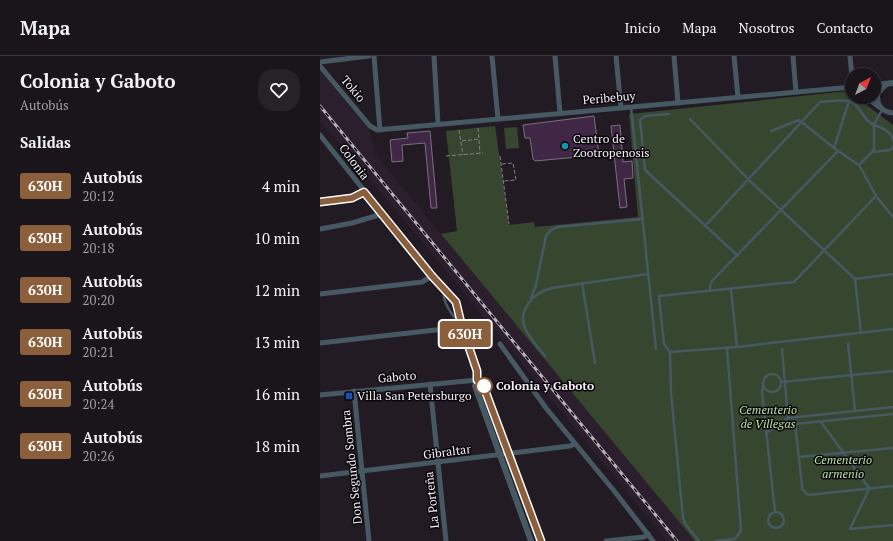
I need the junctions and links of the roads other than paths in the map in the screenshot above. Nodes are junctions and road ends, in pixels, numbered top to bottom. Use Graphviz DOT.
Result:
graph roads {
  1 [pos="368,56"];
  2 [pos="374,56"];
  3 [pos="434,56"];
  4 [pos="492,56"];
  5 [pos="555,56"];
  6 [pos="616,56"];
  7 [pos="674,56"];
  8 [pos="734,56"];
  9 [pos="793,56"];
  10 [pos="850,56"];
  11 [pos="320,62"];
  12 [pos="320,66"];
  13 [pos="851,68"];
  14 [pos="893,83"];
  15 [pos="881,84"];
  16 [pos="845,88"];
  17 [pos="796,92"];
  18 [pos="738,97"];
  19 [pos="845,101"];
  20 [pos="678,103"];
  21 [pos="848,104"];
  22 [pos="854,104"];
  23 [pos="875,104"];
  24 [pos="631,107"];
  25 [pos="621,108"];
  26 [pos="883,110"];
  27 [pos="560,113"];
  28 [pos="893,113"];
  29 [pos="669,114"];
  30 [pos="893,118"];
  31 [pos="498,119"];
  32 [pos="690,119"];
  33 [pos="803,123"];
  34 [pos="438,124"];
  35 [pos="874,124"];
  36 [pos="370,126"];
  37 [pos="380,130"];
  38 [pos="771,131"];
  39 [pos="320,135"];
  40 [pos="893,140"];
  41 [pos="893,147"];
  42 [pos="834,148"];
  43 [pos="838,151"];
  44 [pos="873,152"];
  45 [pos="859,165"];
  46 [pos="749,180"];
  47 [pos="364,192"];
  48 [pos="876,196"];
  49 [pos="320,202"];
  50 [pos="782,211"];
  51 [pos="382,214"];
  52 [pos="893,218"];
  53 [pos="642,219"];
  54 [pos="705,226"];
  55 [pos="320,229"];
  56 [pos="823,250"];
  57 [pos="738,256"];
  58 [pos="648,274"];
  59 [pos="893,274"];
  60 [pos="432,276"];
  61 [pos="855,279"];
  62 [pos="582,284"];
  63 [pos="731,289"];
  64 [pos="446,290"];
  65 [pos="710,291"];
  66 [pos="320,294"];
  67 [pos="529,302"];
  68 [pos="461,325"];
  69 [pos="893,329"];
  70 [pos="861,333"];
  71 [pos="320,343"];
  72 [pos="848,343"];
  73 [pos="500,344"];
  74 [pos="737,347"];
  75 [pos="728,348"];
  76 [pos="656,349"];
  77 [pos="782,349"];
  78 [pos="670,352"];
  79 [pos="545,356"];
  80 [pos="595,363"];
  81 [pos="893,371"];
  82 [pos="851,375"];
  83 [pos="477,380"];
  84 [pos="781,382"];
  85 [pos="785,382"];
  86 [pos="430,384"];
  87 [pos="764,386"];
  88 [pos="354,391"];
  89 [pos="320,395"];
  90 [pos="893,407"];
  91 [pos="855,411"];
  92 [pos="893,414"];
  93 [pos="788,418"];
  94 [pos="821,422"];
  95 [pos="766,433"];
  96 [pos="575,444"];
  97 [pos="893,448"];
  98 [pos="844,453"];
  99 [pos="510,454"];
  100 [pos="501,455"];
  101 [pos="799,458"];
  102 [pos="438,463"];
  103 [pos="362,471"];
  104 [pos="320,476"];
  105 [pos="893,486"];
  106 [pos="869,488"];
  107 [pos="775,512"];
  108 [pos="893,525"];
  109 [pos="645,537"];
  110 [pos="369,541"];
  111 [pos="446,541"];
  112 [pos="531,541"];
  113 [pos="541,541"];
  114 [pos="606,541"];
  115 [pos="653,541"];
  116 [pos="699,541"];
  117 [pos="716,541"];
  1 -- 11 [label="street"];
  2 -- 37 [label="street"];
  3 -- 34 [label="street"];
  4 -- 31 [label="street"];
  5 -- 27 [label="street"];
  6 -- 25 [label="street"];
  7 -- 20 [label="street"];
  8 -- 18 [label="street"];
  9 -- 17 [label="street"];
  10 -- 13 [label="street"];
  12 -- 36 [label="street, Tokio"];
  14 -- 15 [label="street"];
  14 -- 26 [label="street"];
  16 -- 17 [label="street, Peribebuy"];
  17 -- 18 [label="street, Peribebuy"];
  18 -- 20 [label="street, Peribebuy"];
  19 -- 33 [label="lane"];
  20 -- 24 [label="street, Peribebuy"];
  21 -- 42 [label="lane"];
  22 -- 35 [label="lane"];
  23 -- 26 [label="street"];
  24 -- 25 [label="street, Peribebuy"];
  24 -- 53 [label="lane"];
  25 -- 27 [label="street, Peribebuy"];
  26 -- 28 [label="street"];
  26 -- 30 [label="street"];
  26 -- 35 [label="lane"];
  27 -- 31 [label="street, Peribebuy"];
  29 -- 54 [label="lane"];
  31 -- 34 [label="street, Peribebuy"];
  32 -- 46 [label="lane"];
  33 -- 38 [label="lane"];
  33 -- 42 [label="lane"];
  33 -- 46 [label="lane"];
  34 -- 37 [label="street, Peribebuy"];
  35 -- 40 [label="lane"];
  35 -- 44 [label="lane"];
  36 -- 37 [label="street, Peribebuy"];
  39 -- 47 [label="street, Colonia"];
  41 -- 44 [label="lane"];
  42 -- 43 [label="lane"];
  43 -- 45 [label="lane"];
  43 -- 50 [label="lane"];
  44 -- 45 [label="lane"];
  45 -- 48 [label="lane"];
  46 -- 50 [label="lane"];
  46 -- 54 [label="lane"];
  47 -- 49 [label="street"];
  47 -- 51 [label="street, Colonia"];
  48 -- 52 [label="lane"];
  48 -- 56 [label="lane"];
  50 -- 56 [label="lane"];
  50 -- 57 [label="lane"];
  51 -- 55 [label="street"];
  51 -- 60 [label="street, Colonia"];
  53 -- 58 [label="lane"];
  53 -- 67 [label="lane"];
  54 -- 57 [label="lane"];
  56 -- 61 [label="lane"];
  56 -- 63 [label="lane"];
  57 -- 65 [label="lane"];
  58 -- 62 [label="lane"];
  58 -- 76 [label="lane"];
  59 -- 61 [label="lane"];
  60 -- 64 [label="street, Colonia"];
  60 -- 66 [label="street"];
  61 -- 70 [label="lane"];
  62 -- 67 [label="lane"];
  62 -- 80 [label="lane"];
  63 -- 65 [label="lane"];
  63 -- 74 [label="lane"];
  64 -- 68 [label="street, Colonia"];
  64 -- 68 [label="lane"];
  65 -- 78 [label="lane"];
  67 -- 79 [label="lane"];
  68 -- 71 [label="street"];
  68 -- 83 [label="street"];
  69 -- 70 [label="lane"];
  70 -- 74 [label="lane"];
  72 -- 82 [label="lane"];
  73 -- 96 [label="street"];
  74 -- 75 [label="lane"];
  75 -- 78 [label="lane"];
  75 -- 117 [label="lane"];
  77 -- 85 [label="lane"];
  78 -- 116 [label="lane"];
  81 -- 82 [label="lane"];
  82 -- 85 [label="lane"];
  82 -- 91 [label="lane"];
  83 -- 86 [label="street, Gaboto"];
  83 -- 99 [label="street"];
  83 -- 100 [label="street"];
  84 -- 85 [label="lane"];
  84 -- 87 [label="lane"];
  84 -- 87 [label="lane"];
  85 -- 93 [label="lane"];
  86 -- 88 [label="street, Gaboto"];
  86 -- 102 [label="street, La Porteña"];
  87 -- 95 [label="lane"];
  88 -- 89 [label="street, Gaboto"];
  88 -- 103 [label="street, Don Segundo Sombra"];
  90 -- 91 [label="lane"];
  91 -- 93 [label="lane"];
  92 -- 94 [label="lane"];
  93 -- 95 [label="lane"];
  94 -- 98 [label="lane"];
  94 -- 101 [label="lane"];
  95 -- 107 [label="lane"];
  96 -- 99 [label="street, Gibraltar"];
  96 -- 109 [label="street"];
  97 -- 98 [label="lane"];
  98 -- 101 [label="lane"];
  98 -- 106 [label="lane"];
  99 -- 100 [label="street, Gibraltar"];
  99 -- 113 [label="street"];
  100 -- 102 [label="street, Gibraltar"];
  100 -- 112 [label="street"];
  101 -- 106 [label="lane"];
  102 -- 103 [label="street, Gibraltar"];
  102 -- 111 [label="street, La Porteña"];
  103 -- 104 [label="street, Gibraltar"];
  103 -- 110 [label="street, Don Segundo Sombra"];
  105 -- 106 [label="lane"];
  106 -- 108 [label="lane"];
  107 -- 107 [label="lane"];
  109 -- 114 [label="street"];
  109 -- 115 [label="street"];
}
